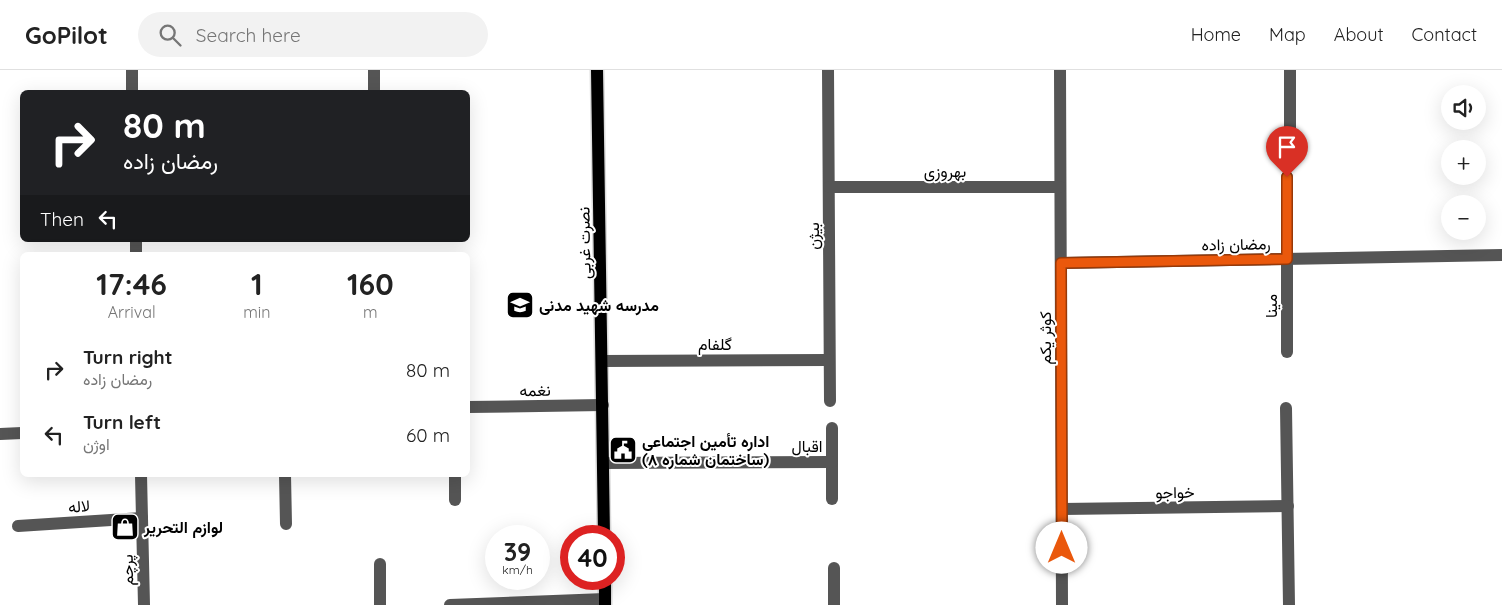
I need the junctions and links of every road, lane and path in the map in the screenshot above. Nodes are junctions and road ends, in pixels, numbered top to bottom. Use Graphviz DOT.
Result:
graph roads {
  1 [pos="132,70"];
  2 [pos="374,70"];
  3 [pos="598,70"];
  4 [pos="828,70"];
  5 [pos="1060,70"];
  6 [pos="1290,70"];
  7 [pos="132,90"];
  8 [pos="374,90"];
  9 [pos="1290,138"];
  10 [pos="1287,177"];
  11 [pos="828,187"];
  12 [pos="1060,187"];
  13 [pos="1502,255"];
  14 [pos="1287,259"];
  15 [pos="1061,263"];
  16 [pos="1287,352"];
  17 [pos="829,360"];
  18 [pos="602,361"];
  19 [pos="830,401"];
  20 [pos="602,405"];
  21 [pos="470,407"];
  22 [pos="1286,408"];
  23 [pos="832,428"];
  24 [pos="0,434"];
  25 [pos="20,434"];
  26 [pos="832,462"];
  27 [pos="603,463"];
  28 [pos="141,477"];
  29 [pos="285,477"];
  30 [pos="455,477"];
  31 [pos="832,499"];
  32 [pos="456,500"];
  33 [pos="1288,506"];
  34 [pos="1062,509"];
  35 [pos="142,518"];
  36 [pos="286,524"];
  37 [pos="604,525"];
  38 [pos="18,526"];
  39 [pos="380,564"];
  40 [pos="834,568"];
  41 [pos="605,602"];
  42 [pos="144,605"];
  43 [pos="380,605"];
  44 [pos="450,605"];
  45 [pos="834,605"];
  46 [pos="1062,605"];
  47 [pos="1289,605"];
  1 -- 7 [label="street"];
  2 -- 8 [label="street"];
  3 -- 18 [label="main road, نصرت غربی"];
  4 -- 11 [label="street, بیژن"];
  5 -- 12 [label="street, کوثر یکم"];
  6 -- 9 [label="street"];
  10 -- 14 [label="street, مینا"];
  11 -- 12 [label="street, بهروزی"];
  11 -- 17 [label="street, بیژن"];
  12 -- 15 [label="street, کوثر یکم"];
  13 -- 14 [label="street, رمضان زاده"];
  14 -- 15 [label="street, رمضان زاده"];
  14 -- 16 [label="street, مینا"];
  15 -- 34 [label="street, کوثر یکم"];
  17 -- 18 [label="street, گلفام"];
  17 -- 19 [label="street, بیژن"];
  18 -- 20 [label="main road, نصرت غربی"];
  20 -- 21 [label="street, نغمه"];
  20 -- 27 [label="main road, نصرت غربی"];
  22 -- 33 [label="street"];
  23 -- 26 [label="street, اقبال"];
  24 -- 25 [label="street"];
  26 -- 27 [label="street, اقبال"];
  26 -- 31 [label="street, اقبال"];
  27 -- 37 [label="main road, نصرت غربی"];
  28 -- 35 [label="street, پرچم"];
  29 -- 36 [label="street"];
  30 -- 32 [label="street"];
  33 -- 34 [label="street, خواجو"];
  33 -- 47 [label="street"];
  34 -- 46 [label="street, کوثر یکم"];
  35 -- 38 [label="street, لاله"];
  35 -- 42 [label="street, پرچم"];
  39 -- 43 [label="street"];
  40 -- 45 [label="street"];
  41 -- 44 [label="street"];
}
